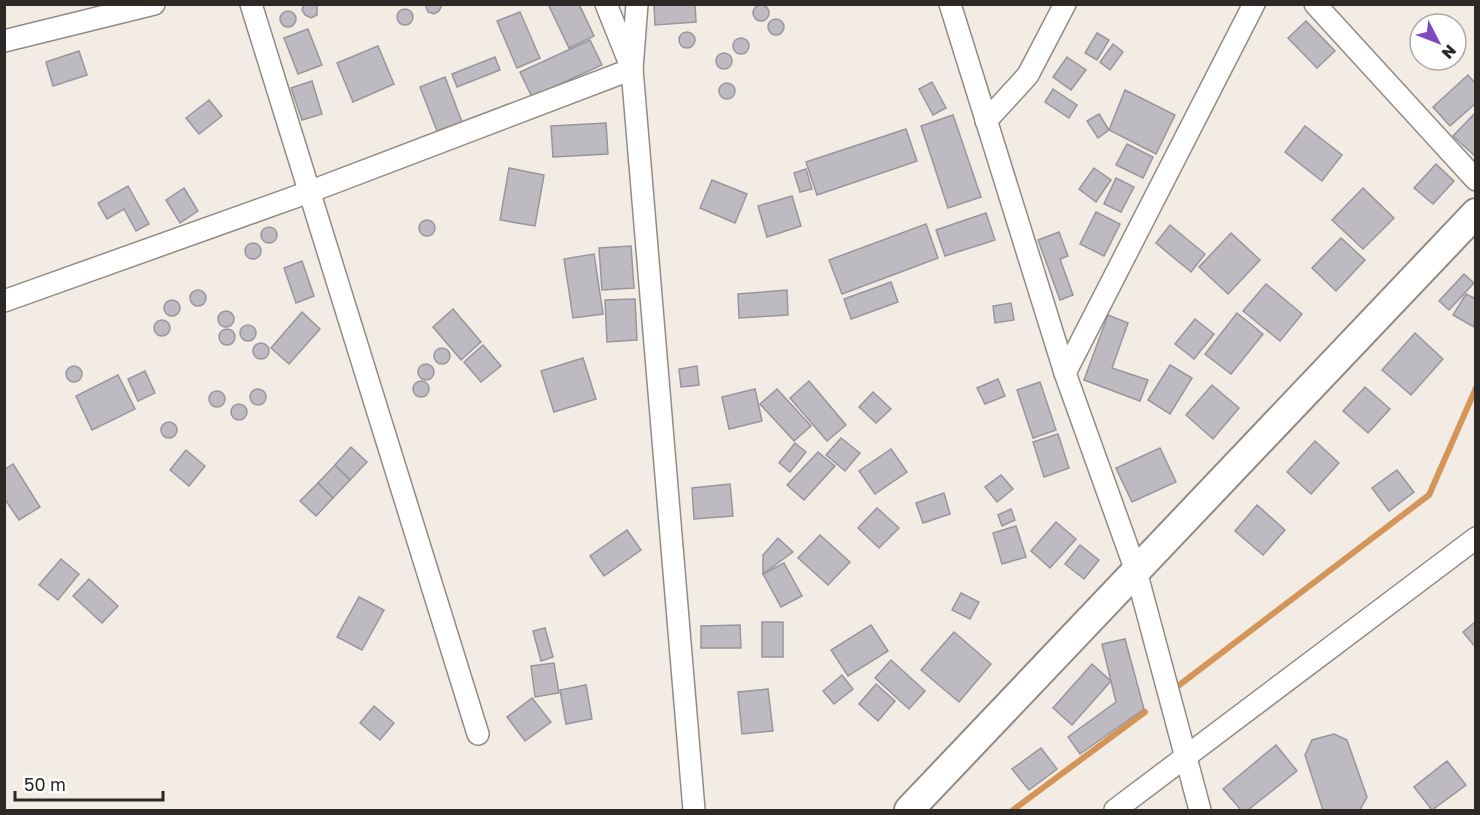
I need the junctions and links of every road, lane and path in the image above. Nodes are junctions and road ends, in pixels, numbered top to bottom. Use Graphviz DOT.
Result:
graph roads {
  1 [pos="154,4"];
  2 [pos="251,4"];
  3 [pos="606,4"];
  4 [pos="637,4"];
  5 [pos="950,4"];
  6 [pos="1065,4"];
  7 [pos="1254,4"];
  8 [pos="1316,4"];
  9 [pos="4,41"];
  10 [pos="632,69"];
  11 [pos="986,121"];
  12 [pos="1476,180"];
  13 [pos="309,192"];
  14 [pos="1476,213"];
  15 [pos="4,301"];
  16 [pos="1065,373"];
  17 [pos="1476,538"];
  18 [pos="1136,571"];
  19 [pos="478,734"];
  20 [pos="1186,757"];
  21 [pos="694,810"];
  22 [pos="909,810"];
  23 [pos="1115,810"];
  24 [pos="1200,810"];
  1 -- 9 [label="street"];
  2 -- 13 [label="street"];
  3 -- 10 [label="street"];
  4 -- 10 [label="street"];
  5 -- 11 [label="street"];
  6 -- 11 [label="street"];
  7 -- 16 [label="street"];
  8 -- 12 [label="street"];
  10 -- 13 [label="street"];
  10 -- 21 [label="street"];
  11 -- 16 [label="street"];
  13 -- 15 [label="street"];
  13 -- 19 [label="street"];
  14 -- 18 [label="street"];
  16 -- 18 [label="street"];
  17 -- 20 [label="street"];
  18 -- 20 [label="street"];
  18 -- 22 [label="street"];
  20 -- 23 [label="street"];
  20 -- 24 [label="street"];
}
